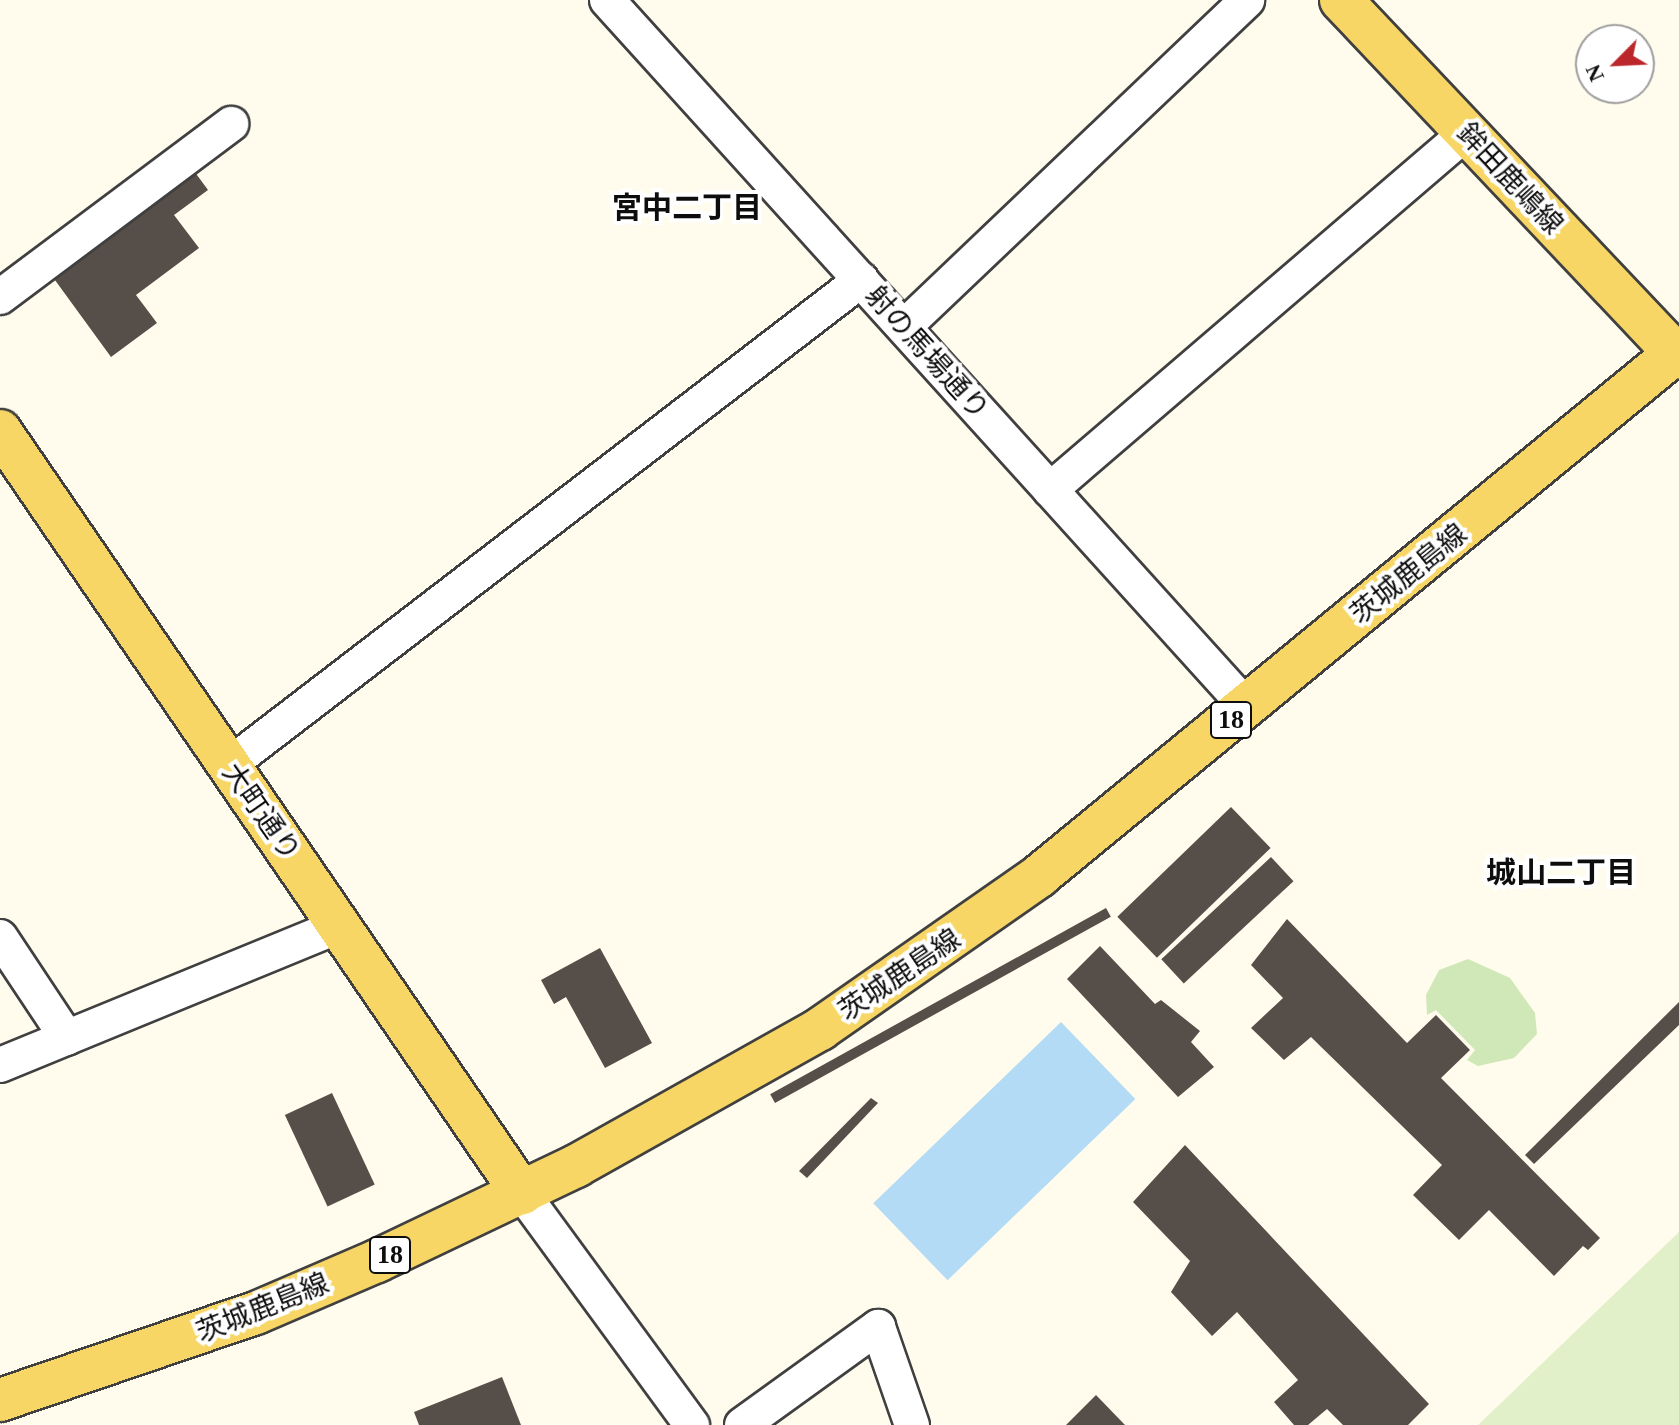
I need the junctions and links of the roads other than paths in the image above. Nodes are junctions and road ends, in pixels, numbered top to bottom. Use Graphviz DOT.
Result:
graph roads {
  1 [pos="607,0"];
  2 [pos="1247,0"];
  3 [pos="1341,0"];
  4 [pos="231,124"];
  5 [pos="1466,133"];
  6 [pos="861,280"];
  7 [pos="0,297"];
  8 [pos="904,327"];
  9 [pos="1678,353"];
  10 [pos="0,431"];
  11 [pos="1050,490"];
  12 [pos="1247,707"];
  13 [pos="229,765"];
  14 [pos="339,926"];
  15 [pos="0,937"];
  16 [pos="67,1038"];
  17 [pos="0,1065"];
  18 [pos="522,1193"];
  19 [pos="0,1400"];
  20 [pos="692,1425"];
  21 [pos="742,1425"];
  22 [pos="912,1425"];
  1 -- 6 [label="street, 射の馬場通り"];
  2 -- 8 [label="street"];
  3 -- 5 [label="main road, 鉾田鹿嶋線"];
  4 -- 7 [label="street"];
  5 -- 9 [label="main road, 鉾田鹿嶋線"];
  5 -- 11 [label="street"];
  6 -- 8 [label="street, 射の馬場通り"];
  6 -- 13 [label="street"];
  8 -- 11 [label="street, 射の馬場通り"];
  9 -- 12 [label="main road, 茨城鹿島線 / 18"];
  10 -- 13 [label="main road, 大町通り"];
  11 -- 12 [label="street, 射の馬場通り"];
  12 -- 18 [label="main road, 茨城鹿島線 / 18"];
  13 -- 14 [label="main road, 大町通り"];
  14 -- 16 [label="street"];
  14 -- 18 [label="main road, 大町通り"];
  15 -- 16 [label="street"];
  16 -- 17 [label="street"];
  18 -- 19 [label="main road, 茨城鹿島線 / 18"];
  18 -- 20 [label="street"];
  21 -- 22 [label="street"];
}
